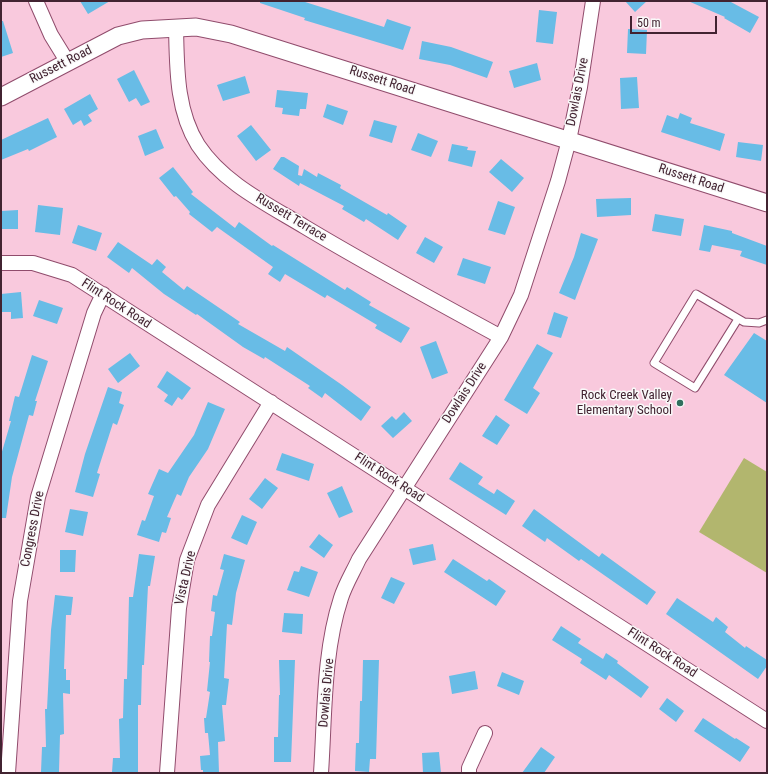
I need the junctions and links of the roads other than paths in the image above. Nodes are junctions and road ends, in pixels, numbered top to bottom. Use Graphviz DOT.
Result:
graph roads {
  1 [pos="36,1"];
  2 [pos="593,1"];
  3 [pos="176,27"];
  4 [pos="67,61"];
  5 [pos="1,97"];
  6 [pos="569,140"];
  7 [pos="767,203"];
  8 [pos="1,263"];
  9 [pos="103,294"];
  10 [pos="738,319"];
  11 [pos="767,320"];
  12 [pos="501,337"];
  13 [pos="271,402"];
  14 [pos="404,487"];
  15 [pos="767,720"];
  16 [pos="485,734"];
  17 [pos="8,773"];
  18 [pos="167,773"];
  19 [pos="321,773"];
  20 [pos="469,773"];
  1 -- 4 [label="street"];
  2 -- 6 [label="street, Dowlais Drive"];
  3 -- 4 [label="street, Russett Road"];
  3 -- 6 [label="street, Russett Road"];
  3 -- 12 [label="street, Russett Terrace"];
  4 -- 5 [label="street, Russett Road"];
  6 -- 7 [label="street, Russett Road"];
  6 -- 12 [label="street, Dowlais Drive"];
  8 -- 9 [label="street, Flint Rock Road"];
  9 -- 13 [label="street, Flint Rock Road"];
  9 -- 17 [label="street, Congress Drive"];
  10 -- 10 [label="lane"];
  10 -- 11 [label="lane"];
  12 -- 14 [label="street, Dowlais Drive"];
  13 -- 14 [label="street, Flint Rock Road"];
  13 -- 18 [label="street, Vista Drive"];
  14 -- 15 [label="street, Flint Rock Road"];
  14 -- 19 [label="street, Dowlais Drive"];
  16 -- 20 [label="street"];
}
